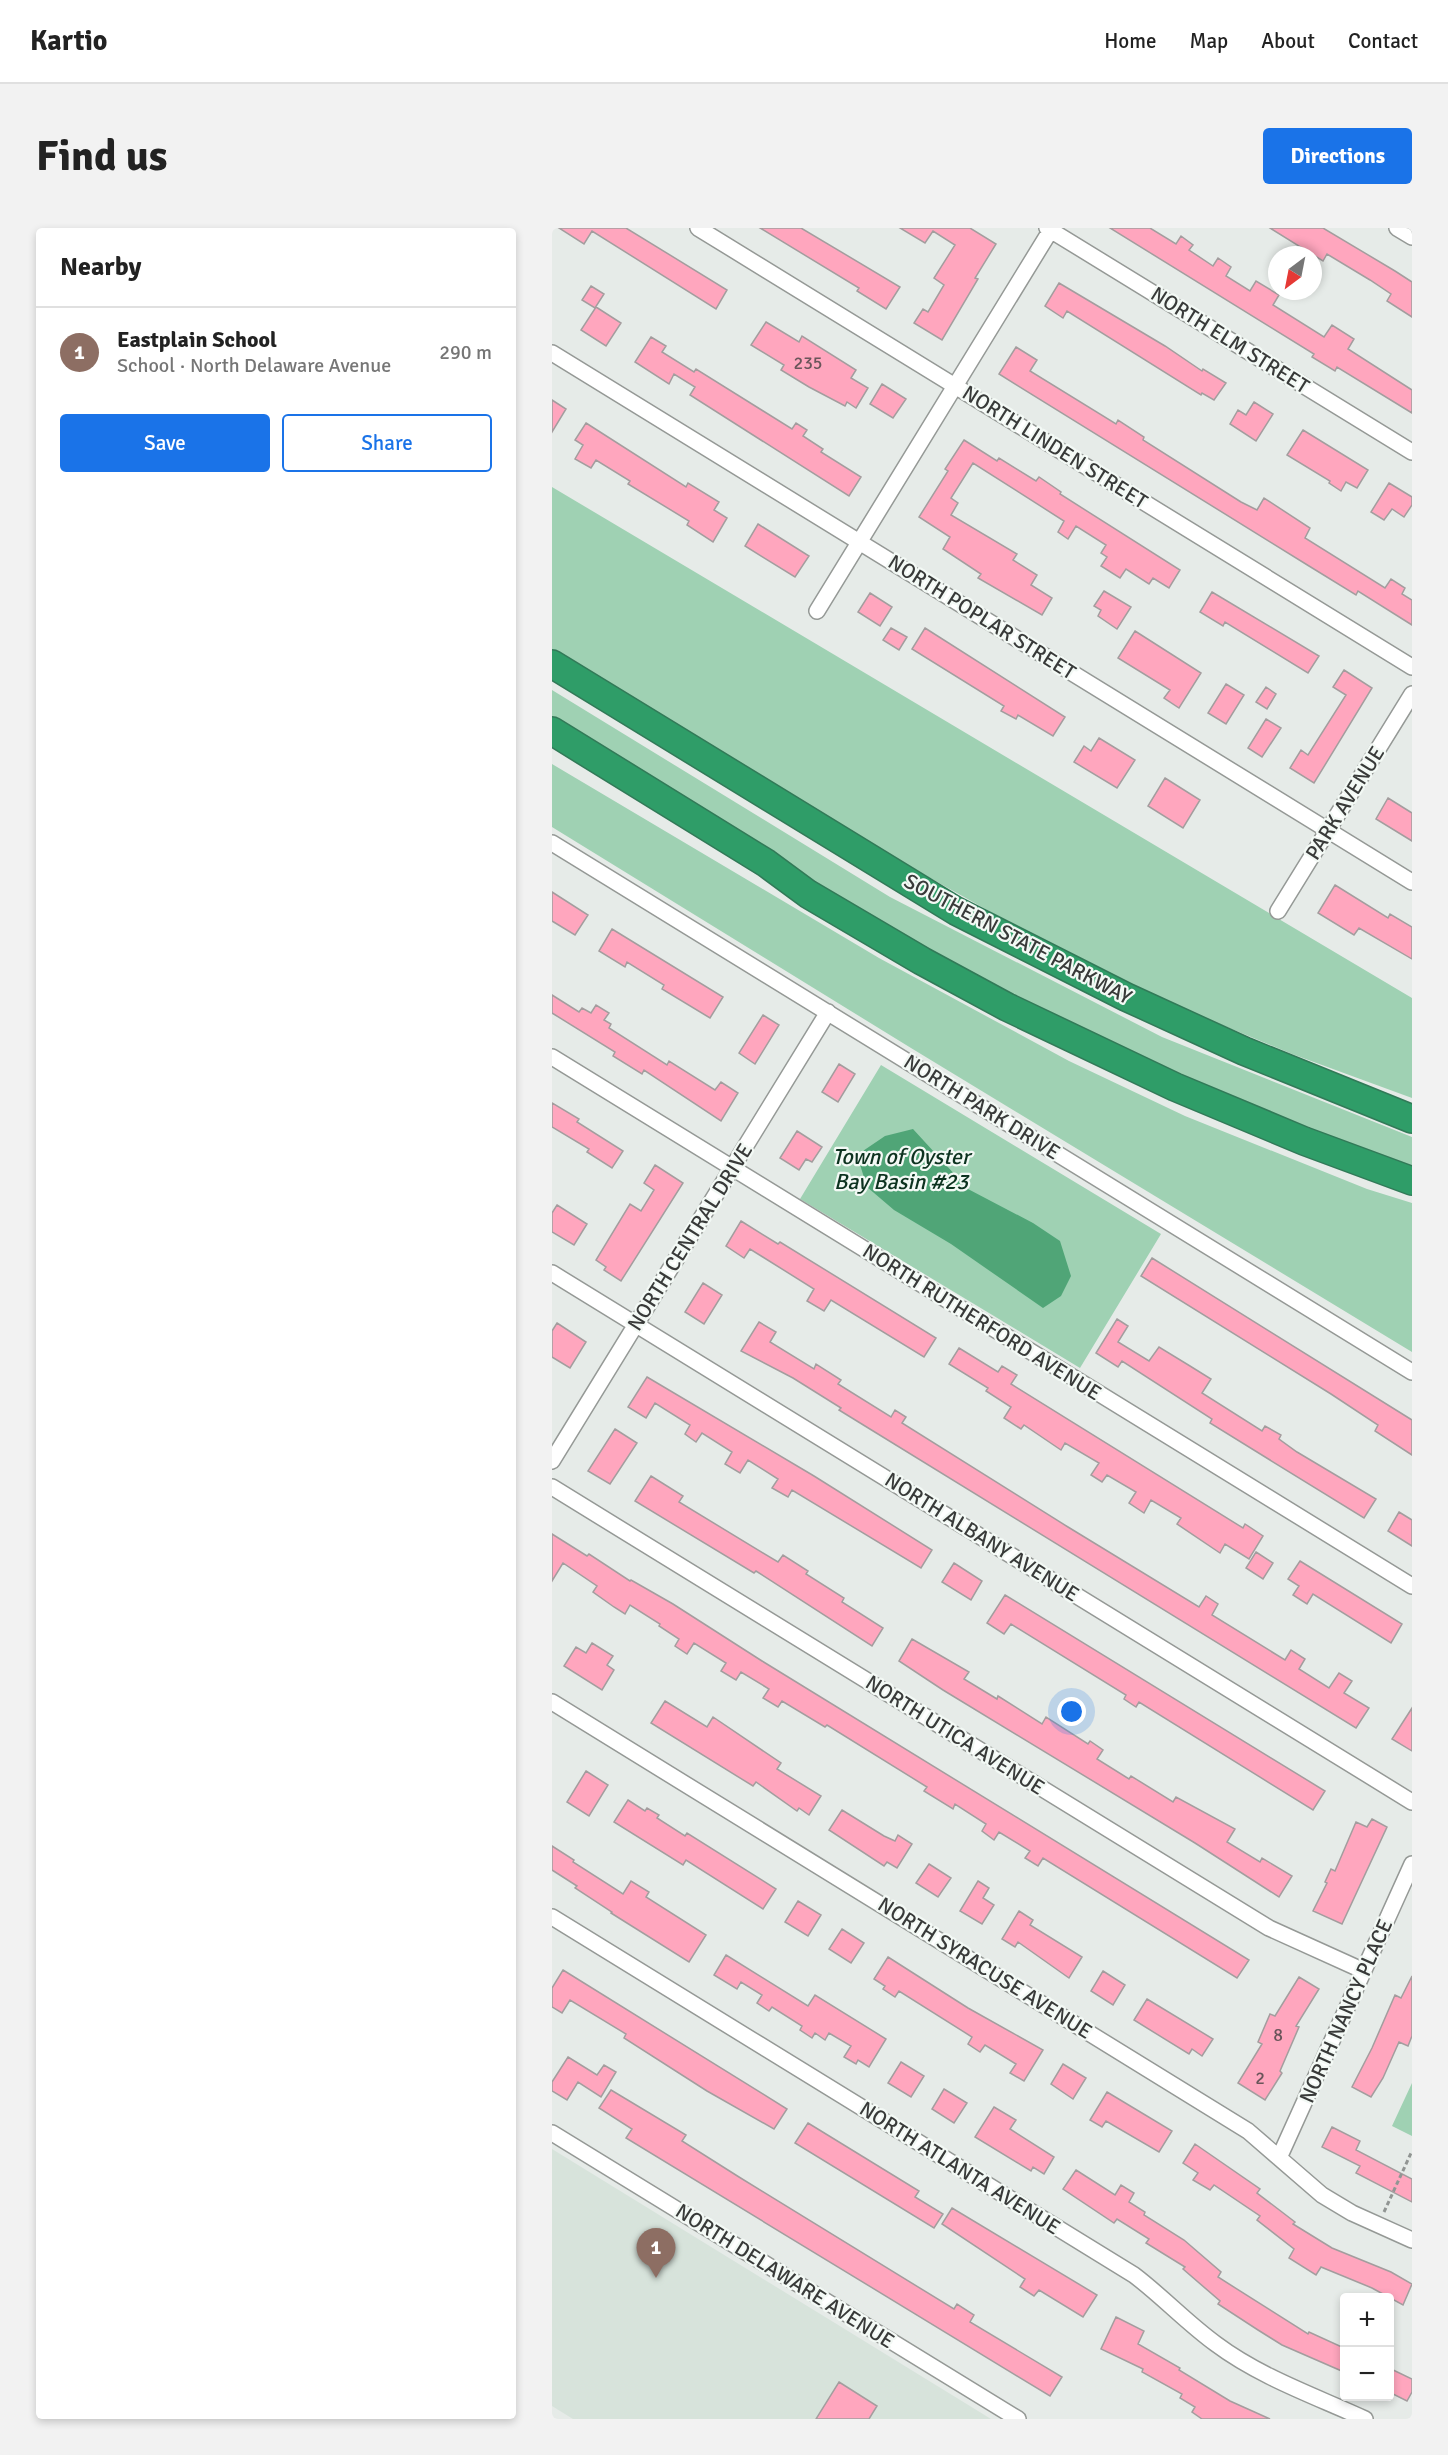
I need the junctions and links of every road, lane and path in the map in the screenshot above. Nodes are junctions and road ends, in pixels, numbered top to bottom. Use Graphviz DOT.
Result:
graph roads {
  1 [pos="698,228"];
  2 [pos="1396,228"];
  3 [pos="1050,229"];
  4 [pos="1412,237"];
  5 [pos="552,353"];
  6 [pos="955,386"];
  7 [pos="1412,452"];
  8 [pos="859,542"];
  9 [pos="817,610"];
  10 [pos="552,664"];
  11 [pos="1412,667"];
  12 [pos="1412,694"];
  13 [pos="552,731"];
  14 [pos="1328,830"];
  15 [pos="552,843"];
  16 [pos="1412,882"];
  17 [pos="1278,911"];
  18 [pos="828,1012"];
  19 [pos="552,1057"];
  20 [pos="1412,1119"];
  21 [pos="732,1168"];
  22 [pos="1412,1181"];
  23 [pos="552,1273"];
  24 [pos="636,1324"];
  25 [pos="1412,1372"];
  26 [pos="552,1461"];
  27 [pos="552,1487"];
  28 [pos="1412,1586"];
  29 [pos="552,1702"];
  30 [pos="1412,1802"];
  31 [pos="1412,1864"];
  32 [pos="552,1917"];
  33 [pos="1364,1971"];
  34 [pos="552,2133"];
  35 [pos="1412,2151"];
  36 [pos="1280,2158"];
  37 [pos="1378,2224"];
  38 [pos="1412,2240"];
  39 [pos="1018,2419"];
  40 [pos="1365,2419"];
  1 -- 6 [label="street, NORTH LINDEN STREET"];
  2 -- 4 [label="street"];
  3 -- 6 [label="street"];
  3 -- 7 [label="street, NORTH ELM STREET"];
  5 -- 8 [label="street, NORTH POPLAR STREET"];
  6 -- 8 [label="street"];
  6 -- 11 [label="street, NORTH LINDEN STREET"];
  8 -- 9 [label="street"];
  8 -- 14 [label="street, NORTH POPLAR STREET"];
  10 -- 20 [label="highway, SOUTHERN STATE PARKWAY"];
  12 -- 14 [label="street, PARK AVENUE"];
  13 -- 22 [label="highway"];
  14 -- 16 [label="street, NORTH POPLAR STREET"];
  14 -- 17 [label="street, PARK AVENUE"];
  15 -- 18 [label="street, NORTH PARK DRIVE"];
  18 -- 21 [label="street, NORTH CENTRAL DRIVE"];
  18 -- 25 [label="street, NORTH PARK DRIVE"];
  19 -- 21 [label="street, NORTH RUTHERFORD AVENUE"];
  21 -- 24 [label="street, NORTH CENTRAL DRIVE"];
  21 -- 28 [label="street, NORTH RUTHERFORD AVENUE"];
  23 -- 24 [label="street, NORTH ALBANY AVENUE"];
  24 -- 26 [label="street, NORTH CENTRAL DRIVE"];
  24 -- 30 [label="street, NORTH ALBANY AVENUE"];
  27 -- 33 [label="street, NORTH UTICA AVENUE"];
  29 -- 36 [label="street, NORTH SYRACUSE AVENUE"];
  31 -- 33 [label="street, NORTH NANCY PLACE"];
  32 -- 40 [label="street, NORTH ATLANTA AVENUE"];
  33 -- 36 [label="street, NORTH NANCY PLACE"];
  34 -- 39 [label="street, NORTH DELAWARE AVENUE"];
  35 -- 37 [label="path"];
  36 -- 37 [label="street, NORTH SYRACUSE AVENUE"];
  37 -- 38 [label="street, NORTH SYRACUSE AVENUE"];
}
